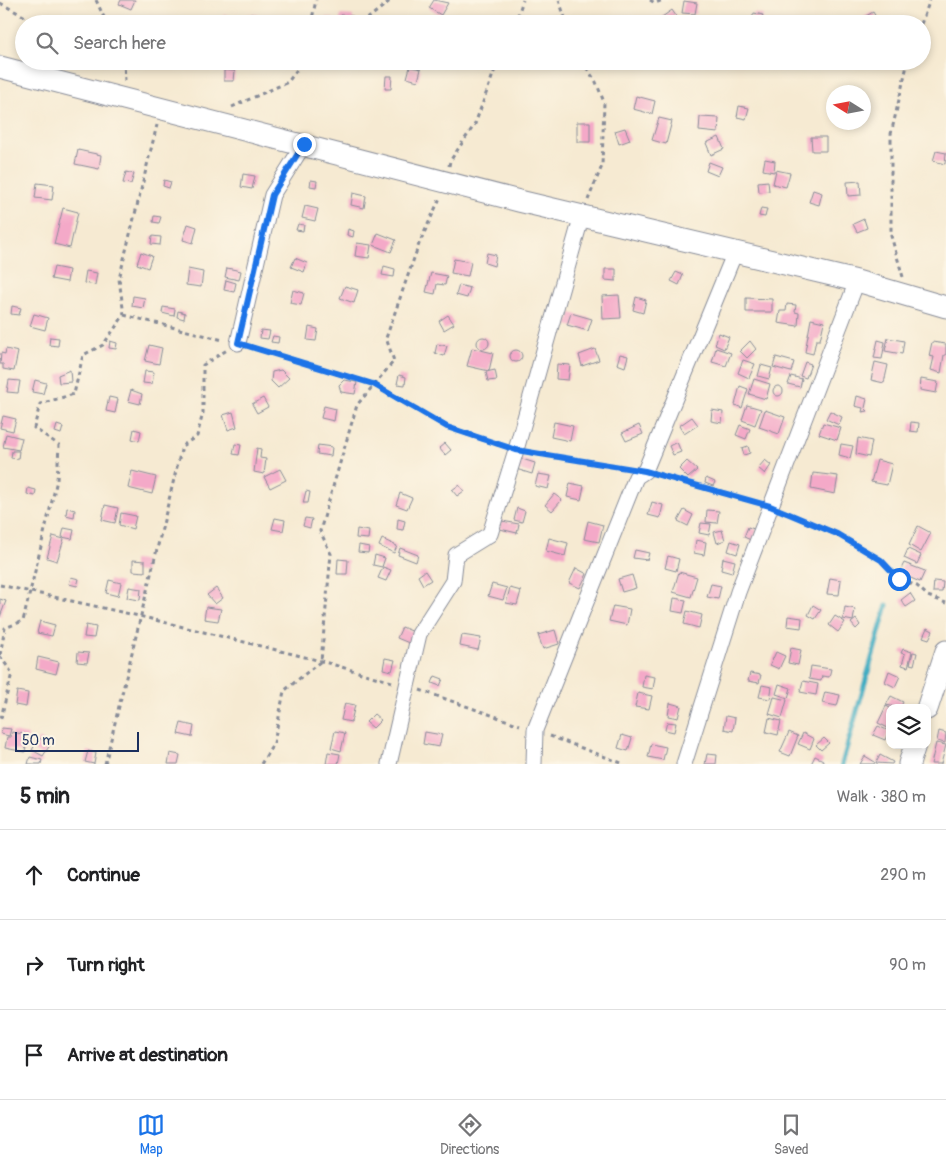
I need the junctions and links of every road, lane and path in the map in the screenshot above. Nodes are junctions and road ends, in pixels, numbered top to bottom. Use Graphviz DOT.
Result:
graph roads {
  1 [pos="96,0"];
  2 [pos="316,0"];
  3 [pos="391,0"];
  4 [pos="523,0"];
  5 [pos="559,0"];
  6 [pos="650,0"];
  7 [pos="663,0"];
  8 [pos="930,0"];
  9 [pos="0,3"];
  10 [pos="22,15"];
  11 [pos="103,15"];
  12 [pos="313,15"];
  13 [pos="372,15"];
  14 [pos="518,15"];
  15 [pos="564,15"];
  16 [pos="924,15"];
  17 [pos="0,67"];
  18 [pos="297,70"];
  19 [pos="495,70"];
  20 [pos="588,70"];
  21 [pos="906,70"];
  22 [pos="161,108"];
  23 [pos="204,120"];
  24 [pos="304,144"];
  25 [pos="447,182"];
  26 [pos="582,215"];
  27 [pos="734,252"];
  28 [pos="857,281"];
  29 [pos="908,294"];
  30 [pos="946,306"];
  31 [pos="124,315"];
  32 [pos="238,343"];
  33 [pos="373,384"];
  34 [pos="516,450"];
  35 [pos="645,471"];
  36 [pos="770,506"];
  37 [pos="0,585"];
  38 [pos="29,592"];
  39 [pos="946,603"];
  40 [pos="139,616"];
  41 [pos="946,651"];
  42 [pos="0,655"];
  43 [pos="321,661"];
  44 [pos="408,686"];
  45 [pos="929,704"];
  46 [pos="0,722"];
  47 [pos="535,730"];
  48 [pos="914,749"];
  49 [pos="105,764"];
  50 [pos="261,764"];
  51 [pos="389,764"];
  52 [pos="534,764"];
  53 [pos="624,764"];
  54 [pos="684,764"];
  55 [pos="909,764"];
  1 -- 11 [label="path"];
  2 -- 12 [label="path"];
  3 -- 13 [label="path"];
  4 -- 14 [label="path"];
  5 -- 15 [label="path"];
  6 -- 7 [label="path"];
  8 -- 16 [label="path"];
  9 -- 10 [label="path"];
  17 -- 22 [label="street"];
  18 -- 23 [label="path"];
  19 -- 25 [label="path"];
  20 -- 26 [label="path"];
  21 -- 29 [label="path"];
  22 -- 23 [label="street"];
  22 -- 31 [label="path"];
  23 -- 24 [label="street"];
  24 -- 25 [label="street"];
  24 -- 32 [label="street"];
  25 -- 26 [label="street"];
  25 -- 33 [label="path"];
  26 -- 27 [label="street"];
  26 -- 34 [label="street"];
  27 -- 28 [label="street"];
  27 -- 35 [label="street"];
  28 -- 29 [label="street"];
  28 -- 36 [label="street"];
  29 -- 30 [label="street"];
  31 -- 32 [label="path"];
  31 -- 38 [label="path"];
  32 -- 33 [label="path"];
  32 -- 40 [label="path"];
  33 -- 34 [label="path"];
  33 -- 43 [label="path"];
  34 -- 35 [label="path"];
  34 -- 44 [label="street"];
  35 -- 36 [label="path"];
  35 -- 47 [label="street"];
  36 -- 39 [label="path"];
  36 -- 54 [label="street"];
  37 -- 38 [label="path"];
  38 -- 40 [label="path"];
  38 -- 42 [label="path"];
  40 -- 43 [label="path"];
  40 -- 49 [label="path"];
  41 -- 45 [label="street"];
  42 -- 46 [label="path"];
  43 -- 44 [label="path"];
  43 -- 50 [label="path"];
  44 -- 47 [label="path"];
  44 -- 51 [label="street"];
  47 -- 52 [label="street"];
  47 -- 53 [label="path"];
  48 -- 55 [label="street"];
}
